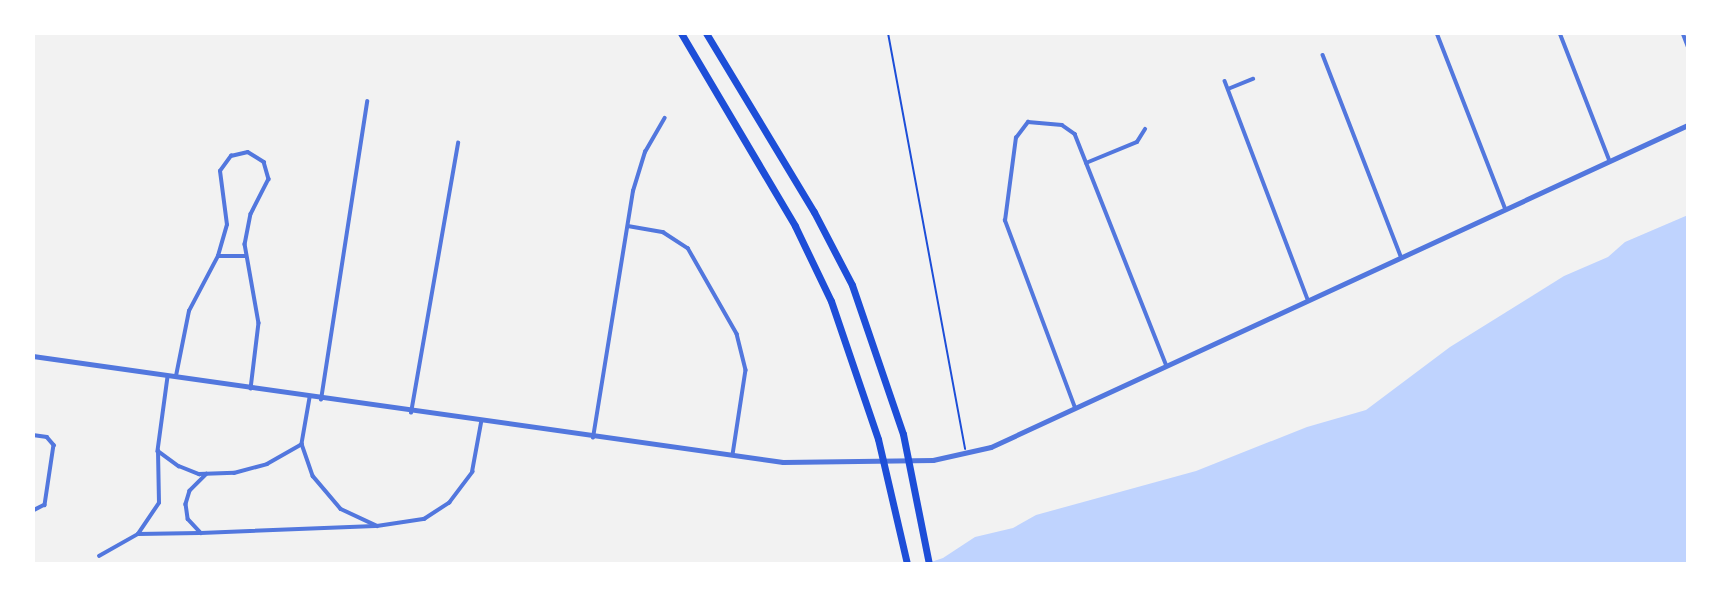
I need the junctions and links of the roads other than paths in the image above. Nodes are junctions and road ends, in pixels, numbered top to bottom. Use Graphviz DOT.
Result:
graph roads {
  1 [pos="681,33"];
  2 [pos="706,33"];
  3 [pos="1437,33"];
  4 [pos="1560,33"];
  5 [pos="1683,33"];
  6 [pos="1688,46"];
  7 [pos="1323,55"];
  8 [pos="1253,79"];
  9 [pos="1225,81"];
  10 [pos="1228,89"];
  11 [pos="367,102"];
  12 [pos="665,118"];
  13 [pos="1688,125"];
  14 [pos="1144,129"];
  15 [pos="458,143"];
  16 [pos="1609,159"];
  17 [pos="1086,163"];
  18 [pos="1505,207"];
  19 [pos="627,226"];
  20 [pos="218,256"];
  21 [pos="1401,256"];
  22 [pos="245,257"];
  23 [pos="1308,299"];
  24 [pos="33,356"];
  25 [pos="1166,364"];
  26 [pos="168,377"];
  27 [pos="176,378"];
  28 [pos="251,389"];
  29 [pos="310,398"];
  30 [pos="320,400"];
  31 [pos="1075,408"];
  32 [pos="411,413"];
  33 [pos="481,423"];
  34 [pos="33,435"];
  35 [pos="593,438"];
  36 [pos="302,444"];
  37 [pos="158,451"];
  38 [pos="733,455"];
  39 [pos="207,474"];
  40 [pos="33,511"];
  41 [pos="377,526"];
  42 [pos="201,533"];
  43 [pos="138,534"];
  44 [pos="99,556"];
  45 [pos="907,564"];
  46 [pos="929,564"];
  1 -- 45 [label="highway"];
  2 -- 46 [label="highway"];
  3 -- 18 [label="street"];
  4 -- 16 [label="street"];
  5 -- 6 [label="street"];
  7 -- 21 [label="street"];
  8 -- 10 [label="street"];
  9 -- 10 [label="street"];
  10 -- 23 [label="street"];
  11 -- 30 [label="street"];
  12 -- 19 [label="street"];
  13 -- 16 [label="street"];
  14 -- 17 [label="street"];
  15 -- 32 [label="street"];
  16 -- 18 [label="street"];
  17 -- 25 [label="street"];
  17 -- 31 [label="street"];
  18 -- 21 [label="street"];
  19 -- 35 [label="street"];
  19 -- 38 [label="street"];
  20 -- 22 [label="street"];
  20 -- 22 [label="street"];
  20 -- 27 [label="street"];
  21 -- 23 [label="street"];
  22 -- 28 [label="street"];
  23 -- 25 [label="street"];
  24 -- 26 [label="street"];
  25 -- 31 [label="street"];
  26 -- 27 [label="street"];
  26 -- 37 [label="street"];
  27 -- 28 [label="street"];
  28 -- 29 [label="street"];
  29 -- 30 [label="street"];
  29 -- 36 [label="street"];
  30 -- 32 [label="street"];
  31 -- 38 [label="street"];
  32 -- 33 [label="street"];
  33 -- 35 [label="street"];
  33 -- 41 [label="street"];
  34 -- 40 [label="street"];
  35 -- 38 [label="street"];
  36 -- 39 [label="street"];
  36 -- 41 [label="street"];
  37 -- 39 [label="street"];
  37 -- 43 [label="street"];
  39 -- 42 [label="street"];
  41 -- 42 [label="street"];
  42 -- 43 [label="street"];
  43 -- 44 [label="street"];
}
